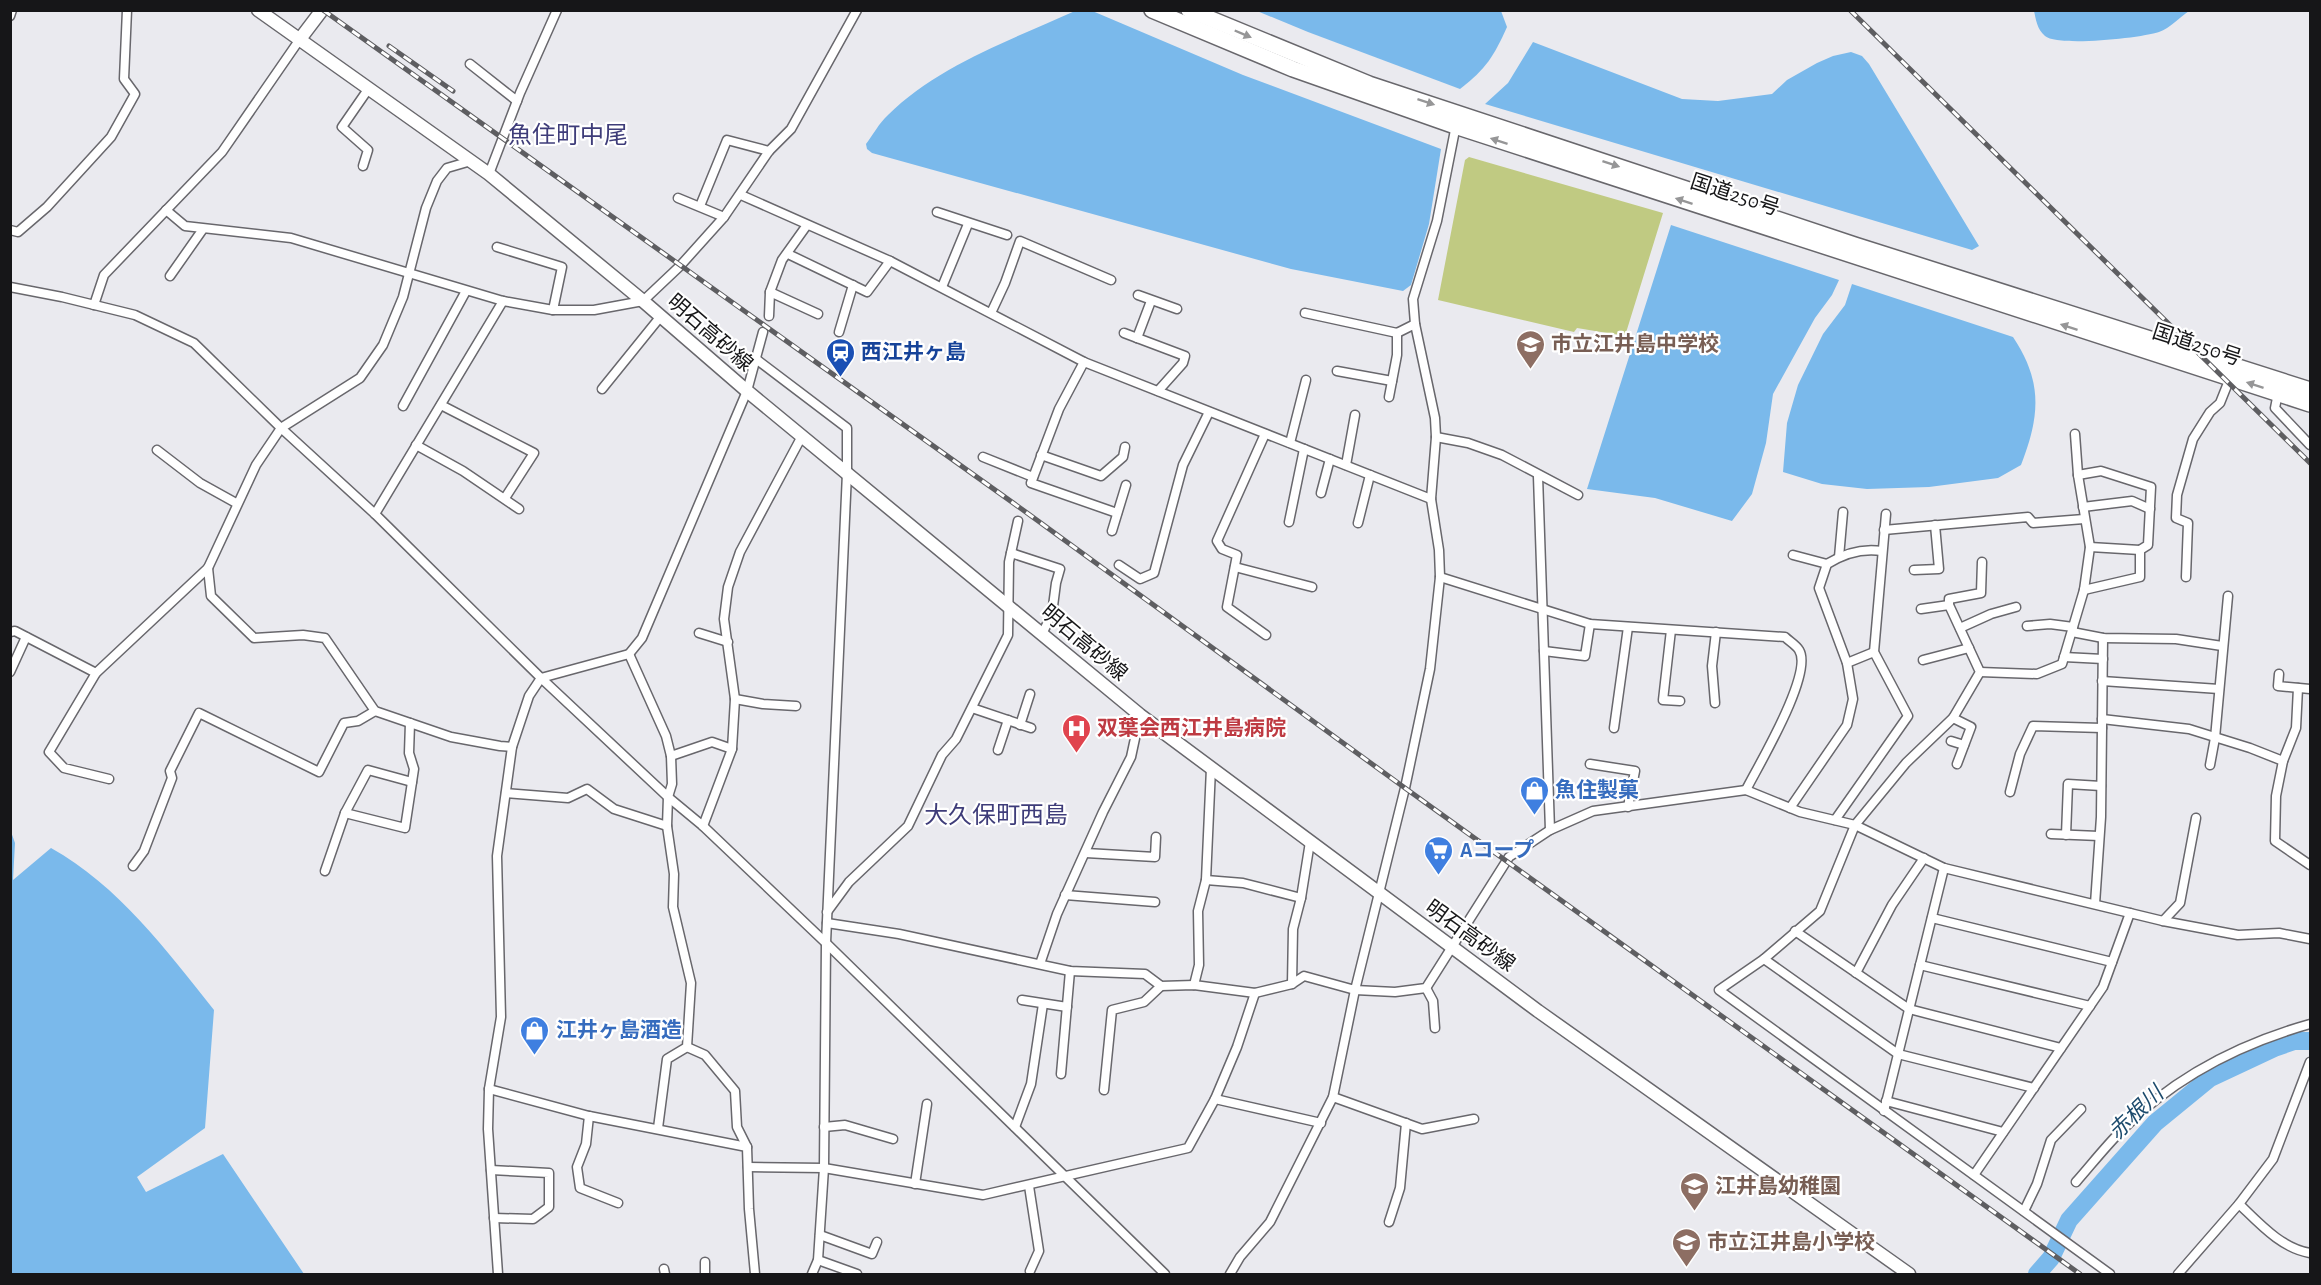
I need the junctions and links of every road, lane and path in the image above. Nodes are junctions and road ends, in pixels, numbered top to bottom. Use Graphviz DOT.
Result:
graph roads {
  1 [pos="12,10"];
  2 [pos="127,10"];
  3 [pos="258,10"];
  4 [pos="322,10"];
  5 [pos="557,10"];
  6 [pos="857,10"];
  7 [pos="1152,10"];
  8 [pos="1189,10"];
  9 [pos="10,16"];
  10 [pos="300,39"];
  11 [pos="470,64"];
  12 [pos="369,88"];
  13 [pos="517,101"];
  14 [pos="1457,120"];
  15 [pos="769,151"];
  16 [pos="471,161"];
  17 [pos="363,166"];
  18 [pos="489,174"];
  19 [pos="741,195"];
  20 [pos="678,198"];
  21 [pos="700,206"];
  22 [pos="166,210"];
  23 [pos="937,212"];
  24 [pos="724,217"];
  25 [pos="968,224"];
  26 [pos="807,225"];
  27 [pos="203,229"];
  28 [pos="10,230"];
  29 [pos="1007,235"];
  30 [pos="497,247"];
  31 [pos="788,254"];
  32 [pos="890,261"];
  33 [pos="410,274"];
  34 [pos="170,276"];
  35 [pos="1111,280"];
  36 [pos="853,285"];
  37 [pos="10,287"];
  38 [pos="942,287"];
  39 [pos="466,291"];
  40 [pos="770,292"];
  41 [pos="1138,296"];
  42 [pos="503,301"];
  43 [pos="643,301"];
  44 [pos="1151,301"];
  45 [pos="94,305"];
  46 [pos="1177,309"];
  47 [pos="553,310"];
  48 [pos="991,313"];
  49 [pos="1305,313"];
  50 [pos="818,314"];
  51 [pos="661,316"];
  52 [pos="769,316"];
  53 [pos="1415,324"];
  54 [pos="763,332"];
  55 [pos="839,332"];
  56 [pos="1124,333"];
  57 [pos="1397,333"];
  58 [pos="1137,338"];
  59 [pos="756,359"];
  60 [pos="1084,362"];
  61 [pos="1337,371"];
  62 [pos="2230,378"];
  63 [pos="1306,380"];
  64 [pos="1392,381"];
  65 [pos="602,389"];
  66 [pos="2310,390"];
  67 [pos="747,391"];
  68 [pos="1158,391"];
  69 [pos="2278,393"];
  70 [pos="1389,397"];
  71 [pos="2310,404"];
  72 [pos="441,405"];
  73 [pos="403,406"];
  74 [pos="1209,412"];
  75 [pos="1355,415"];
  76 [pos="281,428"];
  77 [pos="1265,434"];
  78 [pos="2075,434"];
  79 [pos="802,436"];
  80 [pos="1436,437"];
  81 [pos="1290,443"];
  82 [pos="416,445"];
  83 [pos="2310,445"];
  84 [pos="1125,447"];
  85 [pos="1304,449"];
  86 [pos="157,450"];
  87 [pos="1041,455"];
  88 [pos="983,458"];
  89 [pos="1330,459"];
  90 [pos="1346,465"];
  91 [pos="848,473"];
  92 [pos="1370,475"];
  93 [pos="2078,475"];
  94 [pos="1538,476"];
  95 [pos="1033,477"];
  96 [pos="1126,485"];
  97 [pos="1321,493"];
  98 [pos="1578,495"];
  99 [pos="505,498"];
  100 [pos="1431,499"];
  101 [pos="236,503"];
  102 [pos="2083,507"];
  103 [pos="519,509"];
  104 [pos="2150,509"];
  105 [pos="1843,512"];
  106 [pos="1117,513"];
  107 [pos="375,514"];
  108 [pos="1886,514"];
  109 [pos="2084,519"];
  110 [pos="1018,521"];
  111 [pos="1288,522"];
  112 [pos="1358,523"];
  113 [pos="1935,525"];
  114 [pos="1884,530"];
  115 [pos="1112,531"];
  116 [pos="2090,547"];
  117 [pos="1882,550"];
  118 [pos="2140,550"];
  119 [pos="1011,553"];
  120 [pos="1793,555"];
  121 [pos="1839,557"];
  122 [pos="1982,562"];
  123 [pos="1827,564"];
  124 [pos="1119,565"];
  125 [pos="1235,567"];
  126 [pos="208,568"];
  127 [pos="1914,570"];
  128 [pos="1440,577"];
  129 [pos="2186,577"];
  130 [pos="1312,587"];
  131 [pos="2084,590"];
  132 [pos="2228,596"];
  133 [pos="1949,605"];
  134 [pos="1009,606"];
  135 [pos="2016,607"];
  136 [pos="1542,608"];
  137 [pos="1921,609"];
  138 [pos="1590,624"];
  139 [pos="2027,626"];
  140 [pos="1628,627"];
  141 [pos="1960,628"];
  142 [pos="2073,629"];
  143 [pos="1671,630"];
  144 [pos="10,632"];
  145 [pos="1716,632"];
  146 [pos="699,633"];
  147 [pos="1042,634"];
  148 [pos="1266,635"];
  149 [pos="26,637"];
  150 [pos="2103,638"];
  151 [pos="728,642"];
  152 [pos="2222,646"];
  153 [pos="1969,648"];
  154 [pos="1544,651"];
  155 [pos="1874,652"];
  156 [pos="629,654"];
  157 [pos="2064,657"];
  158 [pos="2103,658"];
  159 [pos="1923,660"];
  160 [pos="1847,663"];
  161 [pos="10,672"];
  162 [pos="1980,672"];
  163 [pos="96,673"];
  164 [pos="2279,674"];
  165 [pos="541,678"];
  166 [pos="2102,681"];
  167 [pos="2298,688"];
  168 [pos="2310,688"];
  169 [pos="2219,689"];
  170 [pos="1030,694"];
  171 [pos="735,699"];
  172 [pos="1680,701"];
  173 [pos="1715,703"];
  174 [pos="796,706"];
  175 [pos="972,708"];
  176 [pos="375,711"];
  177 [pos="1140,715"];
  178 [pos="1953,718"];
  179 [pos="1008,720"];
  180 [pos="410,723"];
  181 [pos="2102,723"];
  182 [pos="1020,725"];
  183 [pos="1614,728"];
  184 [pos="1031,729"];
  185 [pos="2215,738"];
  186 [pos="1951,741"];
  187 [pos="1964,745"];
  188 [pos="512,747"];
  189 [pos="732,749"];
  190 [pos="998,750"];
  191 [pos="670,756"];
  192 [pos="2283,761"];
  193 [pos="1590,764"];
  194 [pos="1957,764"];
  195 [pos="2210,765"];
  196 [pos="1211,768"];
  197 [pos="108,779"];
  198 [pos="412,782"];
  199 [pos="2101,786"];
  200 [pos="1746,790"];
  201 [pos="2010,792"];
  202 [pos="506,793"];
  203 [pos="668,796"];
  204 [pos="1628,807"];
  205 [pos="1790,808"];
  206 [pos="345,813"];
  207 [pos="2196,818"];
  208 [pos="1835,820"];
  209 [pos="1856,825"];
  210 [pos="667,826"];
  211 [pos="703,826"];
  212 [pos="1550,830"];
  213 [pos="2051,834"];
  214 [pos="2066,835"];
  215 [pos="2099,836"];
  216 [pos="1156,837"];
  217 [pos="1310,843"];
  218 [pos="1086,853"];
  219 [pos="1924,858"];
  220 [pos="2310,865"];
  221 [pos="133,866"];
  222 [pos="1944,868"];
  223 [pos="325,871"];
  224 [pos="1206,880"];
  225 [pos="1378,893"];
  226 [pos="1065,895"];
  227 [pos="1301,898"];
  228 [pos="1155,902"];
  229 [pos="2095,904"];
  230 [pos="827,912"];
  231 [pos="2130,913"];
  232 [pos="1932,918"];
  233 [pos="2163,921"];
  234 [pos="826,923"];
  235 [pos="1795,931"];
  236 [pos="2310,939"];
  237 [pos="826,943"];
  238 [pos="1453,947"];
  239 [pos="1764,958"];
  240 [pos="2112,962"];
  241 [pos="1040,964"];
  242 [pos="1920,965"];
  243 [pos="1070,971"];
  244 [pos="1856,973"];
  245 [pos="1292,984"];
  246 [pos="1194,985"];
  247 [pos="1161,986"];
  248 [pos="1426,988"];
  249 [pos="1355,990"];
  250 [pos="1255,993"];
  251 [pos="1022,1000"];
  252 [pos="1043,1004"];
  253 [pos="2090,1006"];
  254 [pos="1067,1007"];
  255 [pos="1909,1009"];
  256 [pos="2310,1024"];
  257 [pos="1435,1028"];
  258 [pos="687,1047"];
  259 [pos="2061,1048"];
  260 [pos="1898,1054"];
  261 [pos="2310,1065"];
  262 [pos="1061,1074"];
  263 [pos="2034,1088"];
  264 [pos="489,1089"];
  265 [pos="1104,1090"];
  266 [pos="1334,1097"];
  267 [pos="1215,1099"];
  268 [pos="1886,1101"];
  269 [pos="927,1104"];
  270 [pos="2080,1109"];
  271 [pos="1884,1110"];
  272 [pos="589,1116"];
  273 [pos="1474,1119"];
  274 [pos="1322,1123"];
  275 [pos="1406,1123"];
  276 [pos="824,1127"];
  277 [pos="1015,1127"];
  278 [pos="658,1128"];
  279 [pos="2003,1132"];
  280 [pos="892,1139"];
  281 [pos="747,1147"];
  282 [pos="748,1167"];
  283 [pos="824,1168"];
  284 [pos="491,1170"];
  285 [pos="1974,1175"];
  286 [pos="1066,1177"];
  287 [pos="2076,1182"];
  288 [pos="915,1184"];
  289 [pos="1029,1186"];
  290 [pos="618,1203"];
  291 [pos="2239,1204"];
  292 [pos="2024,1211"];
  293 [pos="494,1218"];
  294 [pos="1389,1222"];
  295 [pos="820,1235"];
  296 [pos="877,1242"];
  297 [pos="2310,1253"];
  298 [pos="818,1260"];
  299 [pos="705,1262"];
  300 [pos="1030,1271"];
  301 [pos="498,1275"];
  302 [pos="705,1275"];
  303 [pos="755,1275"];
  304 [pos="812,1275"];
  305 [pos="857,1275"];
  306 [pos="1165,1275"];
  307 [pos="1230,1275"];
  308 [pos="1909,1275"];
  309 [pos="2110,1275"];
  310 [pos="2178,1275"];
  1 -- 9 [label="street"];
  2 -- 28 [label="street"];
  3 -- 10 [label="main road, 明石高砂線"];
  4 -- 10 [label="main road"];
  5 -- 13 [label="street"];
  6 -- 15 [label="street"];
  7 -- 14 [label="highway, 国道250号"];
  8 -- 14 [label="highway, 国道250号, one-way"];
  10 -- 12 [label="main road, 明石高砂線"];
  10 -- 22 [label="street"];
  11 -- 13 [label="street"];
  12 -- 16 [label="main road, 明石高砂線"];
  12 -- 17 [label="street"];
  13 -- 18 [label="street"];
  14 -- 53 [label="street"];
  62 -- 14 [label="highway, 国道250号, one-way"];
  14 -- 66 [label="highway, 国道250号, one-way"];
  15 -- 19 [label="street"];
  15 -- 21 [label="street"];
  16 -- 18 [label="main road, 明石高砂線"];
  16 -- 33 [label="street"];
  18 -- 43 [label="main road, 明石高砂線"];
  19 -- 24 [label="street"];
  19 -- 26 [label="street"];
  20 -- 21 [label="street"];
  21 -- 24 [label="street"];
  22 -- 27 [label="street"];
  22 -- 45 [label="street"];
  23 -- 25 [label="street"];
  24 -- 43 [label="street"];
  25 -- 29 [label="street"];
  25 -- 38 [label="street"];
  26 -- 31 [label="street"];
  26 -- 32 [label="street"];
  27 -- 33 [label="street"];
  27 -- 34 [label="street"];
  30 -- 47 [label="street"];
  31 -- 36 [label="street"];
  31 -- 40 [label="street"];
  32 -- 36 [label="street"];
  32 -- 38 [label="street"];
  33 -- 39 [label="street"];
  33 -- 76 [label="street"];
  35 -- 48 [label="street"];
  36 -- 55 [label="street"];
  37 -- 45 [label="street"];
  38 -- 48 [label="street"];
  39 -- 42 [label="street"];
  39 -- 73 [label="street"];
  40 -- 50 [label="street"];
  40 -- 52 [label="street"];
  41 -- 44 [label="street"];
  42 -- 47 [label="street"];
  42 -- 72 [label="street"];
  43 -- 47 [label="street"];
  43 -- 51 [label="main road, 明石高砂線"];
  44 -- 46 [label="street"];
  44 -- 58 [label="street"];
  45 -- 76 [label="street"];
  48 -- 60 [label="street"];
  49 -- 57 [label="street"];
  51 -- 65 [label="street"];
  51 -- 67 [label="main road, 明石高砂線"];
  53 -- 57 [label="street"];
  53 -- 80 [label="street"];
  54 -- 59 [label="street"];
  56 -- 58 [label="street"];
  57 -- 64 [label="street"];
  58 -- 68 [label="street"];
  59 -- 67 [label="street"];
  59 -- 91 [label="street"];
  60 -- 68 [label="street"];
  60 -- 87 [label="street"];
  61 -- 64 [label="street"];
  69 -- 62 [label="highway, 国道250号, one-way"];
  62 -- 129 [label="street"];
  63 -- 81 [label="street"];
  64 -- 70 [label="street"];
  67 -- 79 [label="main road, 明石高砂線"];
  67 -- 156 [label="street"];
  68 -- 74 [label="street"];
  69 -- 71 [label="highway, 国道250号"];
  69 -- 83 [label="street"];
  72 -- 82 [label="street"];
  72 -- 99 [label="street"];
  74 -- 77 [label="street"];
  74 -- 124 [label="street"];
  75 -- 90 [label="street"];
  76 -- 101 [label="street"];
  76 -- 107 [label="street"];
  77 -- 81 [label="street"];
  77 -- 125 [label="street"];
  78 -- 93 [label="street"];
  79 -- 91 [label="main road, 明石高砂線"];
  79 -- 151 [label="street"];
  80 -- 94 [label="street"];
  80 -- 100 [label="street"];
  81 -- 85 [label="street"];
  82 -- 99 [label="street"];
  82 -- 107 [label="street"];
  84 -- 87 [label="street"];
  85 -- 89 [label="street"];
  85 -- 111 [label="street"];
  86 -- 101 [label="street"];
  87 -- 95 [label="street"];
  88 -- 95 [label="street"];
  89 -- 90 [label="street"];
  89 -- 97 [label="street"];
  90 -- 92 [label="street"];
  91 -- 134 [label="main road, 明石高砂線"];
  91 -- 230 [label="street"];
  92 -- 100 [label="street"];
  92 -- 112 [label="street"];
  93 -- 102 [label="street"];
  93 -- 104 [label="street"];
  94 -- 98 [label="street"];
  94 -- 136 [label="street"];
  95 -- 106 [label="street"];
  96 -- 106 [label="street"];
  99 -- 103 [label="street"];
  100 -- 128 [label="street"];
  101 -- 126 [label="street"];
  102 -- 104 [label="street"];
  102 -- 109 [label="street"];
  104 -- 118 [label="street"];
  105 -- 121 [label="street"];
  106 -- 115 [label="street"];
  107 -- 165 [label="street"];
  108 -- 114 [label="street"];
  109 -- 113 [label="street"];
  109 -- 116 [label="street"];
  110 -- 119 [label="street"];
  113 -- 114 [label="street"];
  113 -- 127 [label="street"];
  114 -- 117 [label="street"];
  116 -- 118 [label="street"];
  116 -- 131 [label="street"];
  117 -- 121 [label="street"];
  117 -- 155 [label="street"];
  118 -- 131 [label="street"];
  119 -- 134 [label="street"];
  119 -- 147 [label="street"];
  120 -- 123 [label="street"];
  121 -- 123 [label="street"];
  122 -- 133 [label="street"];
  123 -- 160 [label="street"];
  125 -- 130 [label="street"];
  125 -- 148 [label="street"];
  126 -- 163 [label="street"];
  126 -- 176 [label="street"];
  128 -- 136 [label="street"];
  128 -- 225 [label="street"];
  131 -- 142 [label="street"];
  132 -- 152 [label="street"];
  133 -- 137 [label="street"];
  133 -- 141 [label="street"];
  134 -- 147 [label="main road, 明石高砂線"];
  134 -- 175 [label="street"];
  135 -- 141 [label="street"];
  136 -- 138 [label="street"];
  136 -- 154 [label="street"];
  138 -- 140 [label="street"];
  138 -- 154 [label="street"];
  139 -- 142 [label="street"];
  140 -- 143 [label="street"];
  140 -- 183 [label="street"];
  141 -- 153 [label="street"];
  142 -- 150 [label="street"];
  142 -- 157 [label="street"];
  143 -- 145 [label="street"];
  143 -- 172 [label="street"];
  144 -- 149 [label="street"];
  145 -- 173 [label="street"];
  145 -- 200 [label="street"];
  146 -- 151 [label="street"];
  147 -- 177 [label="main road, 明石高砂線"];
  149 -- 161 [label="street"];
  149 -- 163 [label="street"];
  150 -- 152 [label="street"];
  150 -- 158 [label="street"];
  151 -- 171 [label="street"];
  152 -- 169 [label="street"];
  153 -- 159 [label="street"];
  153 -- 162 [label="street"];
  154 -- 212 [label="street"];
  155 -- 160 [label="street"];
  155 -- 208 [label="street"];
  156 -- 165 [label="street"];
  156 -- 191 [label="street"];
  157 -- 158 [label="street"];
  157 -- 162 [label="street"];
  158 -- 166 [label="street"];
  160 -- 205 [label="street"];
  162 -- 178 [label="street"];
  163 -- 197 [label="street"];
  164 -- 167 [label="street"];
  165 -- 188 [label="street"];
  165 -- 203 [label="street"];
  166 -- 169 [label="street"];
  166 -- 181 [label="street"];
  167 -- 168 [label="street"];
  167 -- 192 [label="street"];
  169 -- 185 [label="street"];
  170 -- 182 [label="street"];
  171 -- 174 [label="street"];
  171 -- 189 [label="street"];
  175 -- 179 [label="street"];
  175 -- 230 [label="street"];
  176 -- 180 [label="street"];
  176 -- 221 [label="street"];
  177 -- 196 [label="main road, 明石高砂線"];
  177 -- 218 [label="street"];
  178 -- 187 [label="street"];
  178 -- 209 [label="street"];
  179 -- 182 [label="street"];
  179 -- 190 [label="street"];
  180 -- 188 [label="street"];
  180 -- 198 [label="street"];
  181 -- 185 [label="street"];
  181 -- 199 [label="street"];
  181 -- 201 [label="street"];
  182 -- 184 [label="street"];
  185 -- 192 [label="street"];
  185 -- 195 [label="street"];
  186 -- 187 [label="street"];
  187 -- 194 [label="street"];
  188 -- 202 [label="street"];
  189 -- 191 [label="street"];
  189 -- 211 [label="street"];
  191 -- 203 [label="street"];
  192 -- 220 [label="street"];
  193 -- 204 [label="street"];
  196 -- 217 [label="main road, 明石高砂線"];
  196 -- 224 [label="street"];
  198 -- 206 [label="street"];
  198 -- 206 [label="street"];
  199 -- 214 [label="street"];
  199 -- 215 [label="street"];
  200 -- 204 [label="street"];
  200 -- 205 [label="street"];
  202 -- 210 [label="street"];
  202 -- 264 [label="street"];
  203 -- 210 [label="street"];
  203 -- 211 [label="street"];
  204 -- 212 [label="street"];
  205 -- 208 [label="street"];
  206 -- 223 [label="street"];
  207 -- 233 [label="street"];
  208 -- 209 [label="street"];
  209 -- 219 [label="street"];
  209 -- 235 [label="street"];
  210 -- 258 [label="street"];
  211 -- 237 [label="street"];
  212 -- 238 [label="street"];
  213 -- 214 [label="street"];
  214 -- 215 [label="street"];
  215 -- 229 [label="street"];
  216 -- 218 [label="street"];
  217 -- 225 [label="main road, 明石高砂線"];
  217 -- 227 [label="street"];
  218 -- 226 [label="street"];
  219 -- 222 [label="street"];
  219 -- 244 [label="street"];
  222 -- 229 [label="street"];
  222 -- 232 [label="street"];
  224 -- 227 [label="street"];
  224 -- 246 [label="street"];
  225 -- 238 [label="main road, 明石高砂線"];
  225 -- 249 [label="street"];
  226 -- 228 [label="street"];
  226 -- 241 [label="street"];
  227 -- 245 [label="street"];
  229 -- 231 [label="street"];
  230 -- 234 [label="street"];
  231 -- 233 [label="street"];
  231 -- 240 [label="street"];
  232 -- 240 [label="street"];
  232 -- 242 [label="street"];
  233 -- 236 [label="street"];
  234 -- 237 [label="street"];
  234 -- 241 [label="street"];
  235 -- 239 [label="street"];
  235 -- 244 [label="street"];
  237 -- 276 [label="street"];
  237 -- 277 [label="street"];
  238 -- 248 [label="street"];
  238 -- 308 [label="main road, 明石高砂線"];
  239 -- 260 [label="street"];
  239 -- 271 [label="street"];
  240 -- 253 [label="street"];
  241 -- 243 [label="street"];
  242 -- 253 [label="street"];
  242 -- 255 [label="street"];
  243 -- 247 [label="street"];
  243 -- 254 [label="street"];
  244 -- 255 [label="street"];
  245 -- 249 [label="street"];
  245 -- 250 [label="street"];
  246 -- 247 [label="street"];
  246 -- 250 [label="street"];
  247 -- 265 [label="street"];
  248 -- 249 [label="street"];
  248 -- 257 [label="street"];
  249 -- 266 [label="street"];
  250 -- 267 [label="street"];
  251 -- 252 [label="street"];
  252 -- 254 [label="street"];
  252 -- 277 [label="street"];
  253 -- 259 [label="street"];
  254 -- 262 [label="street"];
  255 -- 259 [label="street"];
  255 -- 260 [label="street"];
  256 -- 287 [label="street"];
  258 -- 278 [label="street"];
  258 -- 281 [label="street"];
  259 -- 263 [label="street"];
  260 -- 263 [label="street"];
  260 -- 268 [label="street"];
  261 -- 291 [label="street"];
  263 -- 279 [label="street"];
  264 -- 272 [label="street"];
  264 -- 284 [label="street"];
  266 -- 274 [label="street"];
  266 -- 275 [label="street"];
  267 -- 274 [label="street"];
  267 -- 286 [label="street"];
  268 -- 271 [label="street"];
  268 -- 279 [label="street"];
  269 -- 288 [label="street"];
  270 -- 292 [label="street"];
  271 -- 285 [label="street"];
  272 -- 278 [label="street"];
  272 -- 290 [label="street"];
  273 -- 275 [label="street"];
  274 -- 307 [label="street"];
  275 -- 294 [label="street"];
  276 -- 280 [label="street"];
  276 -- 283 [label="street"];
  277 -- 286 [label="street"];
  278 -- 281 [label="street"];
  279 -- 285 [label="street"];
  281 -- 282 [label="street"];
  282 -- 283 [label="street"];
  282 -- 303 [label="street"];
  283 -- 288 [label="street"];
  283 -- 295 [label="street"];
  284 -- 293 [label="street"];
  284 -- 293 [label="street"];
  285 -- 292 [label="street"];
  286 -- 289 [label="street"];
  286 -- 306 [label="street"];
  288 -- 289 [label="street"];
  289 -- 300 [label="street"];
  291 -- 297 [label="street"];
  291 -- 310 [label="street"];
  292 -- 309 [label="street"];
  293 -- 301 [label="street"];
  295 -- 296 [label="street"];
  295 -- 298 [label="street"];
  298 -- 304 [label="street"];
  298 -- 305 [label="street"];
  299 -- 302 [label="street"];
}
